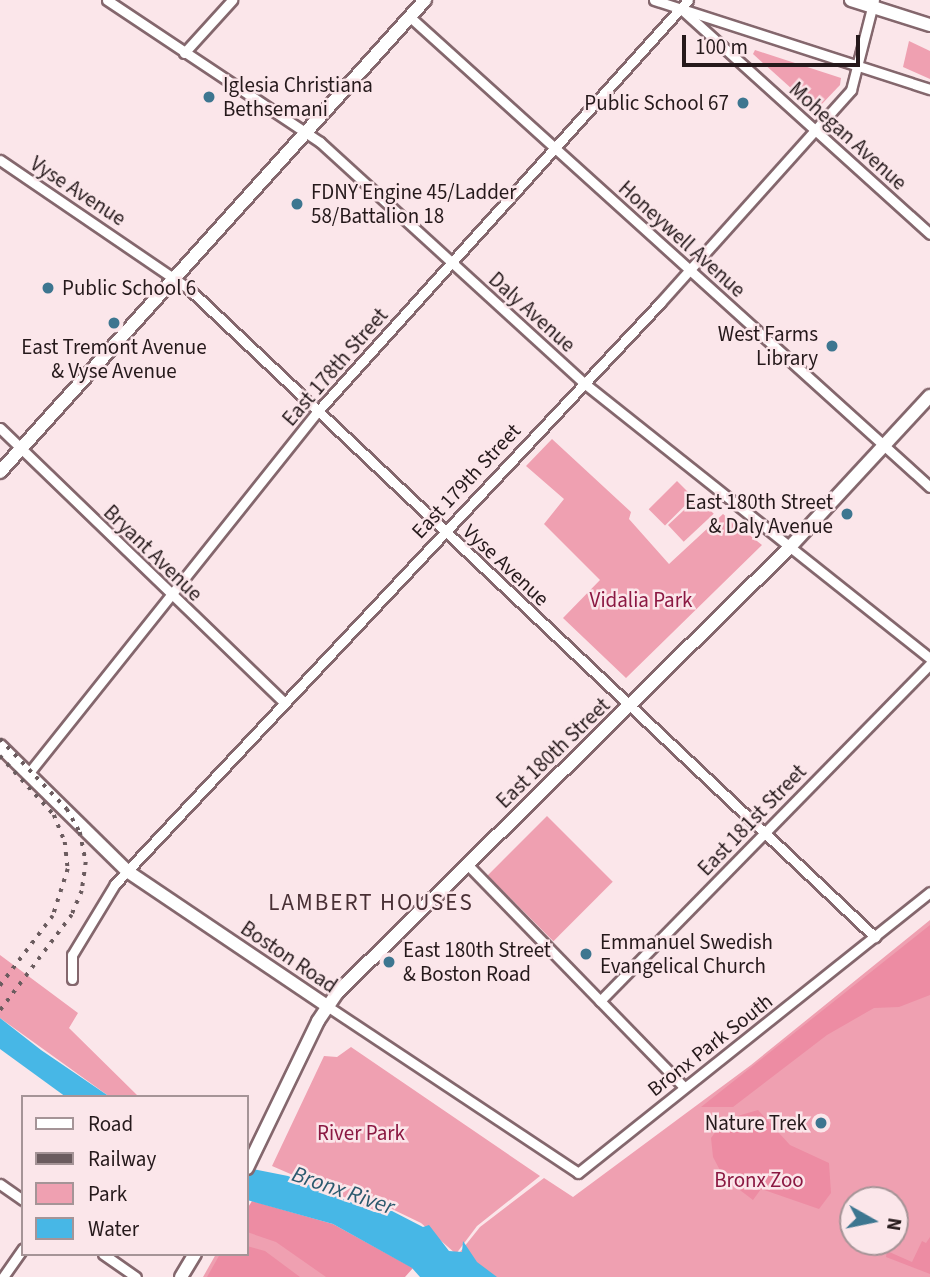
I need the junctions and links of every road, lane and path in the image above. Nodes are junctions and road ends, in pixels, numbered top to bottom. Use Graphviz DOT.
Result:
graph roads {
  1 [pos="107,0"];
  2 [pos="232,0"];
  3 [pos="425,0"];
  4 [pos="654,0"];
  5 [pos="688,0"];
  6 [pos="851,0"];
  7 [pos="873,3"];
  8 [pos="680,8"];
  9 [pos="410,17"];
  10 [pos="930,25"];
  11 [pos="184,53"];
  12 [pos="859,65"];
  13 [pos="930,89"];
  14 [pos="815,130"];
  15 [pos="305,133"];
  16 [pos="555,148"];
  17 [pos="0,160"];
  18 [pos="930,234"];
  19 [pos="451,263"];
  20 [pos="690,269"];
  21 [pos="175,278"];
  22 [pos="584,383"];
  23 [pos="930,396"];
  24 [pos="317,412"];
  25 [pos="0,428"];
  26 [pos="885,446"];
  27 [pos="20,449"];
  28 [pos="0,472"];
  29 [pos="930,487"];
  30 [pos="444,530"];
  31 [pos="790,547"];
  32 [pos="170,593"];
  33 [pos="930,658"];
  34 [pos="930,664"];
  35 [pos="284,701"];
  36 [pos="629,705"];
  37 [pos="0,747"];
  38 [pos="28,774"];
  39 [pos="763,833"];
  40 [pos="467,864"];
  41 [pos="127,871"];
  42 [pos="930,892"];
  43 [pos="875,937"];
  44 [pos="72,979"];
  45 [pos="600,1001"];
  46 [pos="327,1006"];
  47 [pos="684,1087"];
  48 [pos="249,1163"];
  49 [pos="578,1173"];
  50 [pos="0,1184"];
  51 [pos="21,1199"];
  52 [pos="21,1251"];
  53 [pos="106,1256"];
  54 [pos="194,1256"];
  55 [pos="3,1277"];
  56 [pos="136,1277"];
  57 [pos="181,1277"];
  1 -- 11 [label="street, Daly Avenue"];
  2 -- 11 [label="street"];
  3 -- 9 [label="main road"];
  4 -- 8 [label="street"];
  5 -- 8 [label="street, East 178th Street"];
  6 -- 7 [label="main road"];
  7 -- 10 [label="main road"];
  7 -- 12 [label="street, East 179th Street"];
  8 -- 12 [label="street"];
  8 -- 14 [label="street, Mohegan Avenue"];
  8 -- 16 [label="street, East 178th Street"];
  9 -- 15 [label="main road"];
  9 -- 16 [label="street, Honeywell Avenue"];
  11 -- 15 [label="street, Daly Avenue"];
  12 -- 13 [label="street"];
  12 -- 14 [label="street, East 179th Street"];
  14 -- 18 [label="street, Mohegan Avenue"];
  14 -- 20 [label="street, East 179th Street"];
  15 -- 19 [label="street, Daly Avenue"];
  15 -- 21 [label="main road"];
  16 -- 19 [label="street, East 178th Street"];
  16 -- 20 [label="street, Honeywell Avenue"];
  17 -- 21 [label="street, Vyse Avenue"];
  19 -- 22 [label="street, Daly Avenue"];
  19 -- 24 [label="street, East 178th Street"];
  20 -- 22 [label="street, East 179th Street"];
  20 -- 26 [label="street, Honeywell Avenue"];
  21 -- 24 [label="street, Vyse Avenue"];
  21 -- 27 [label="main road"];
  22 -- 30 [label="street, East 179th Street"];
  22 -- 31 [label="street, Daly Avenue"];
  23 -- 26 [label="main road, East 180th Street"];
  24 -- 30 [label="street, Vyse Avenue"];
  24 -- 32 [label="street, East 178th Street"];
  25 -- 27 [label="street, Bryant Avenue"];
  26 -- 29 [label="street, Honeywell Avenue"];
  26 -- 31 [label="main road, East 180th Street"];
  27 -- 28 [label="main road"];
  27 -- 32 [label="street, Bryant Avenue"];
  30 -- 35 [label="street, East 179th Street"];
  30 -- 36 [label="street, Vyse Avenue"];
  31 -- 33 [label="street, Daly Avenue"];
  31 -- 36 [label="main road, East 180th Street"];
  32 -- 35 [label="street, Bryant Avenue"];
  32 -- 38 [label="street, East 178th Street"];
  34 -- 39 [label="street, East 181st Street"];
  35 -- 41 [label="street, East 179th Street"];
  36 -- 39 [label="street, Vyse Avenue"];
  36 -- 40 [label="main road, East 180th Street"];
  37 -- 38 [label="main road, Boston Road"];
  38 -- 41 [label="main road, Boston Road"];
  39 -- 43 [label="street, Vyse Avenue"];
  39 -- 45 [label="street, East 181st Street"];
  40 -- 45 [label="street"];
  40 -- 46 [label="main road, East 180th Street"];
  41 -- 44 [label="street, East 179th Street"];
  41 -- 46 [label="main road, Boston Road"];
  42 -- 43 [label="street, Bronx Park South"];
  43 -- 47 [label="street, Bronx Park South"];
  45 -- 47 [label="street"];
  46 -- 48 [label="main road, East 180th Street"];
  46 -- 49 [label="street, Boston Road"];
  47 -- 49 [label="street, Bronx Park South"];
  50 -- 51 [label="street"];
  52 -- 55 [label="street"];
  53 -- 56 [label="street"];
  54 -- 57 [label="main road"];
}
